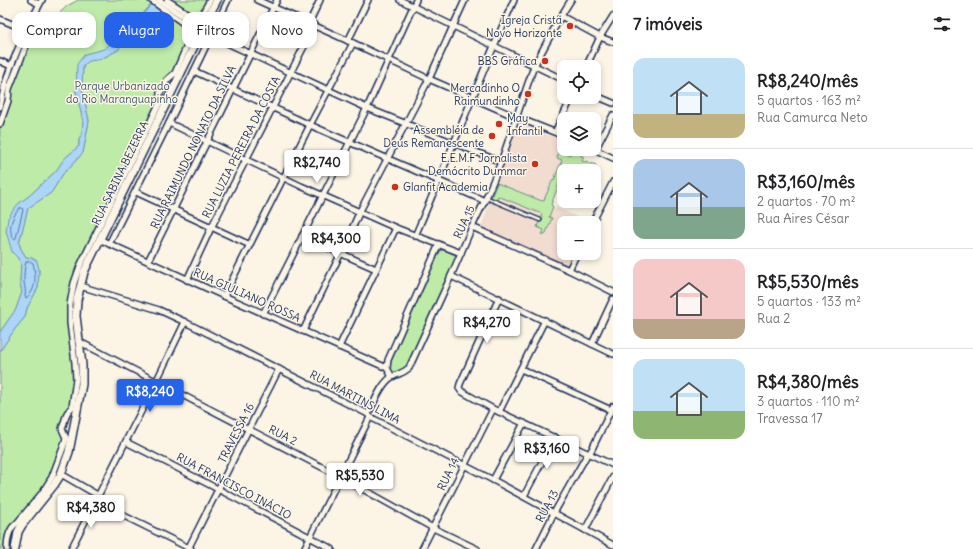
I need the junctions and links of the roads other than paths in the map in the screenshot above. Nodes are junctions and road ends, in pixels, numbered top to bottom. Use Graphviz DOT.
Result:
graph roads {
  1 [pos="31,0"];
  2 [pos="151,0"];
  3 [pos="158,0"];
  4 [pos="167,0"];
  5 [pos="210,0"];
  6 [pos="217,0"];
  7 [pos="228,0"];
  8 [pos="257,0"];
  9 [pos="277,0"];
  10 [pos="320,0"];
  11 [pos="368,0"];
  12 [pos="400,0"];
  13 [pos="416,0"];
  14 [pos="465,0"];
  15 [pos="514,0"];
  16 [pos="572,0"];
  17 [pos="40,2"];
  18 [pos="413,6"];
  19 [pos="273,7"];
  20 [pos="35,12"];
  21 [pos="202,12"];
  22 [pos="211,12"];
  23 [pos="222,12"];
  24 [pos="284,12"];
  25 [pos="314,12"];
  26 [pos="182,16"];
  27 [pos="182,16"];
  28 [pos="182,16"];
  29 [pos="561,16"];
  30 [pos="613,16"];
  31 [pos="0,19"];
  32 [pos="12,24"];
  33 [pos="317,26"];
  34 [pos="452,26"];
  35 [pos="600,37"];
  36 [pos="351,42"];
  37 [pos="613,42"];
  38 [pos="494,46"];
  39 [pos="18,48"];
  40 [pos="25,48"];
  41 [pos="186,48"];
  42 [pos="193,48"];
  43 [pos="205,48"];
  44 [pos="236,48"];
  45 [pos="303,48"];
  46 [pos="249,54"];
  47 [pos="389,60"];
  48 [pos="589,60"];
  49 [pos="0,61"];
  50 [pos="11,66"];
  51 [pos="534,66"];
  52 [pos="194,71"];
  53 [pos="290,72"];
  54 [pos="557,77"];
  55 [pos="429,79"];
  56 [pos="2,84"];
  57 [pos="232,89"];
  58 [pos="328,91"];
  59 [pos="472,98"];
  60 [pos="601,98"];
  61 [pos="613,103"];
  62 [pos="569,104"];
  63 [pos="0,107"];
  64 [pos="273,108"];
  65 [pos="367,108"];
  66 [pos="613,115"];
  67 [pos="516,117"];
  68 [pos="169,123"];
  69 [pos="0,124"];
  70 [pos="406,124"];
  71 [pos="310,125"];
  72 [pos="555,132"];
  73 [pos="601,136"];
  74 [pos="208,141"];
  75 [pos="350,143"];
  76 [pos="454,144"];
  77 [pos="601,152"];
  78 [pos="613,158"];
  79 [pos="245,160"];
  80 [pos="387,160"];
  81 [pos="501,162"];
  82 [pos="284,179"];
  83 [pos="439,182"];
  84 [pos="613,182"];
  85 [pos="136,192"];
  86 [pos="323,195"];
  87 [pos="485,200"];
  88 [pos="174,209"];
  89 [pos="360,211"];
  90 [pos="596,216"];
  91 [pos="540,220"];
  92 [pos="472,227"];
  93 [pos="211,228"];
  94 [pos="396,228"];
  95 [pos="302,236"];
  96 [pos="415,236"];
  97 [pos="100,239"];
  98 [pos="109,244"];
  99 [pos="439,244"];
  100 [pos="250,246"];
  101 [pos="341,253"];
  102 [pos="461,253"];
  103 [pos="574,260"];
  104 [pos="148,261"];
  105 [pos="376,269"];
  106 [pos="569,270"];
  107 [pos="451,276"];
  108 [pos="187,280"];
  109 [pos="80,286"];
  110 [pos="613,292"];
  111 [pos="224,296"];
  112 [pos="499,298"];
  113 [pos="613,299"];
  114 [pos="264,314"];
  115 [pos="545,320"];
  116 [pos="185,322"];
  117 [pos="303,331"];
  118 [pos="78,341"];
  119 [pos="592,344"];
  120 [pos="339,347"];
  121 [pos="613,354"];
  122 [pos="387,368"];
  123 [pos="279,369"];
  124 [pos="521,369"];
  125 [pos="392,377"];
  126 [pos="156,382"];
  127 [pos="612,408"];
  128 [pos="493,409"];
  129 [pos="499,412"];
  130 [pos="369,415"];
  131 [pos="524,423"];
  132 [pos="250,429"];
  133 [pos="555,437"];
  134 [pos="126,442"];
  135 [pos="589,453"];
  136 [pos="464,465"];
  137 [pos="613,465"];
  138 [pos="61,474"];
  139 [pos="341,477"];
  140 [pos="613,477"];
  141 [pos="494,480"];
  142 [pos="219,488"];
  143 [pos="99,496"];
  144 [pos="524,496"];
  145 [pos="96,502"];
  146 [pos="554,512"];
  147 [pos="433,528"];
  148 [pos="585,530"];
  149 [pos="310,537"];
  150 [pos="613,545"];
  151 [pos="7,549"];
  152 [pos="15,549"];
  153 [pos="71,549"];
  154 [pos="189,549"];
  155 [pos="304,549"];
  156 [pos="332,549"];
  157 [pos="422,549"];
  158 [pos="477,549"];
  159 [pos="536,549"];
  1 -- 17 [label="street"];
  2 -- 26 [label="street"];
  3 -- 27 [label="street"];
  4 -- 28 [label="street"];
  5 -- 21 [label="street"];
  6 -- 22 [label="main road, RUA SABINA BEZERRA"];
  7 -- 23 [label="street"];
  8 -- 19 [label="street"];
  9 -- 19 [label="street, RUA RAIMUNDO NONATO DA SILVA"];
  10 -- 25 [label="street"];
  11 -- 36 [label="street"];
  12 -- 18 [label="street"];
  13 -- 18 [label="street"];
  14 -- 34 [label="street"];
  15 -- 38 [label="street"];
  16 -- 29 [label="street, RUA 15"];
  17 -- 20 [label="street"];
  18 -- 34 [label="street"];
  18 -- 47 [label="street"];
  19 -- 24 [label="street"];
  19 -- 46 [label="street, RUA RAIMUNDO NONATO DA SILVA"];
  29 -- 35 [label="street"];
  29 -- 51 [label="street, RUA 15"];
  30 -- 35 [label="street"];
  31 -- 32 [label="street"];
  33 -- 36 [label="street"];
  34 -- 38 [label="street"];
  34 -- 55 [label="street"];
  35 -- 37 [label="street"];
  35 -- 48 [label="street"];
  36 -- 47 [label="street"];
  36 -- 58 [label="street"];
  38 -- 51 [label="street"];
  38 -- 59 [label="street"];
  39 -- 50 [label="street"];
  40 -- 69 [label="street"];
  41 -- 151 [label="street"];
  42 -- 97 [label="main road, RUA SABINA BEZERRA"];
  43 -- 52 [label="street"];
  44 -- 46 [label="street"];
  45 -- 53 [label="street, RUA LUZIA PEREIRA DA COSTA"];
  46 -- 53 [label="street"];
  46 -- 57 [label="street, RUA RAIMUNDO NONATO DA SILVA"];
  47 -- 55 [label="street"];
  47 -- 65 [label="street"];
  49 -- 50 [label="street"];
  50 -- 56 [label="street"];
  51 -- 54 [label="street"];
  51 -- 67 [label="street, RUA 15"];
  52 -- 57 [label="street"];
  52 -- 68 [label="street"];
  53 -- 58 [label="street"];
  53 -- 64 [label="street, RUA LUZIA PEREIRA DA COSTA"];
  55 -- 59 [label="street"];
  55 -- 70 [label="street"];
  56 -- 63 [label="street"];
  57 -- 64 [label="street"];
  57 -- 74 [label="street, RUA RAIMUNDO NONATO DA SILVA"];
  58 -- 65 [label="street"];
  58 -- 71 [label="street"];
  59 -- 67 [label="street"];
  59 -- 76 [label="street"];
  60 -- 61 [label="street"];
  62 -- 72 [label="street"];
  64 -- 71 [label="street"];
  64 -- 79 [label="street, RUA LUZIA PEREIRA DA COSTA"];
  65 -- 70 [label="street"];
  65 -- 75 [label="street"];
  66 -- 73 [label="street"];
  67 -- 72 [label="street"];
  67 -- 81 [label="street, RUA 15"];
  68 -- 74 [label="street"];
  68 -- 85 [label="street"];
  70 -- 76 [label="street"];
  70 -- 80 [label="street"];
  71 -- 75 [label="street"];
  71 -- 82 [label="street"];
  74 -- 79 [label="street"];
  74 -- 88 [label="street, RUA RAIMUNDO NONATO DA SILVA"];
  75 -- 80 [label="street"];
  75 -- 86 [label="street"];
  76 -- 81 [label="street"];
  76 -- 83 [label="street"];
  77 -- 78 [label="street"];
  79 -- 82 [label="street"];
  79 -- 93 [label="street, RUA LUZIA PEREIRA DA COSTA"];
  80 -- 83 [label="street"];
  80 -- 89 [label="street"];
  81 -- 87 [label="street, RUA 15"];
  82 -- 86 [label="street"];
  82 -- 100 [label="street"];
  83 -- 87 [label="street"];
  83 -- 96 [label="street"];
  84 -- 90 [label="street"];
  85 -- 88 [label="street"];
  85 -- 98 [label="street"];
  86 -- 89 [label="street"];
  86 -- 95 [label="street"];
  87 -- 91 [label="lane"];
  87 -- 92 [label="street, RUA 15"];
  88 -- 93 [label="street"];
  88 -- 104 [label="street, RUA RAIMUNDO NONATO DA SILVA"];
  89 -- 94 [label="street"];
  89 -- 101 [label="street"];
  92 -- 102 [label="street, RUA 15"];
  92 -- 106 [label="street"];
  93 -- 100 [label="street"];
  93 -- 108 [label="street, RUA LUZIA PEREIRA DA COSTA"];
  94 -- 96 [label="street"];
  94 -- 105 [label="street"];
  95 -- 101 [label="street"];
  95 -- 114 [label="street"];
  96 -- 99 [label="street"];
  97 -- 98 [label="street, RUA GIULIANO ROSSA"];
  97 -- 109 [label="main road, RUA SABINA BEZERRA"];
  98 -- 104 [label="street, RUA GIULIANO ROSSA"];
  99 -- 102 [label="street"];
  99 -- 122 [label="street, RUA 15"];
  100 -- 111 [label="street"];
  101 -- 105 [label="street"];
  101 -- 117 [label="street"];
  102 -- 107 [label="street, RUA 15"];
  103 -- 106 [label="street"];
  104 -- 108 [label="street, RUA GIULIANO ROSSA"];
  105 -- 120 [label="street"];
  106 -- 110 [label="street"];
  107 -- 112 [label="street"];
  107 -- 125 [label="street, RUA 15"];
  108 -- 111 [label="street, RUA GIULIANO ROSSA"];
  109 -- 116 [label="street, RUA MARTINS LIMA"];
  109 -- 118 [label="main road, RUA SABINA BEZERRA"];
  111 -- 114 [label="street, RUA GIULIANO ROSSA"];
  112 -- 115 [label="street"];
  112 -- 128 [label="street"];
  113 -- 119 [label="street"];
  114 -- 117 [label="street, RUA GIULIANO ROSSA"];
  115 -- 119 [label="street"];
  115 -- 124 [label="street"];
  116 -- 123 [label="street, RUA MARTINS LIMA"];
  116 -- 126 [label="street"];
  117 -- 120 [label="street, RUA GIULIANO ROSSA"];
  118 -- 126 [label="street, RUA 2"];
  118 -- 138 [label="main road, RUA SABINA BEZERRA"];
  119 -- 121 [label="street"];
  120 -- 122 [label="street, RUA GIULIANO ROSSA"];
  122 -- 125 [label="street"];
  123 -- 130 [label="street, RUA MARTINS LIMA"];
  123 -- 132 [label="street, TRAVESSA 16"];
  124 -- 127 [label="street"];
  124 -- 129 [label="street"];
  125 -- 130 [label="street, RUA 15"];
  126 -- 132 [label="street, RUA 2"];
  126 -- 134 [label="street"];
  127 -- 135 [label="street, RUA 13"];
  128 -- 129 [label="street"];
  128 -- 136 [label="street, RUA 14"];
  129 -- 131 [label="street"];
  130 -- 136 [label="street, RUA MARTINS LIMA"];
  130 -- 139 [label="street, RUA 15"];
  131 -- 133 [label="street"];
  131 -- 141 [label="street"];
  132 -- 139 [label="street, RUA 2"];
  132 -- 142 [label="street, TRAVESSA 16"];
  133 -- 135 [label="street"];
  133 -- 144 [label="street"];
  134 -- 142 [label="street, RUA FRANCISCO INÁCIO"];
  134 -- 143 [label="street"];
  135 -- 137 [label="street"];
  135 -- 146 [label="street, RUA 13"];
  136 -- 141 [label="street, RUA MARTINS LIMA"];
  136 -- 147 [label="street, RUA 14"];
  138 -- 143 [label="street"];
  138 -- 152 [label="main road, RUA SABINA BEZERRA"];
  139 -- 147 [label="street, RUA 2"];
  139 -- 149 [label="street, RUA 15"];
  140 -- 148 [label="street"];
  141 -- 144 [label="street, RUA MARTINS LIMA"];
  142 -- 149 [label="street, RUA FRANCISCO INÁCIO"];
  142 -- 154 [label="street, TRAVESSA 16"];
  143 -- 145 [label="street"];
  144 -- 146 [label="street, RUA MARTINS LIMA"];
  145 -- 153 [label="street"];
  145 -- 154 [label="street"];
  146 -- 148 [label="street, RUA MARTINS LIMA"];
  146 -- 159 [label="street, RUA 13"];
  147 -- 157 [label="street, RUA 14"];
  147 -- 158 [label="street, RUA 2"];
  148 -- 150 [label="street, RUA MARTINS LIMA"];
  149 -- 155 [label="street, RUA 15"];
  149 -- 156 [label="street, RUA FRANCISCO INÁCIO"];
}
